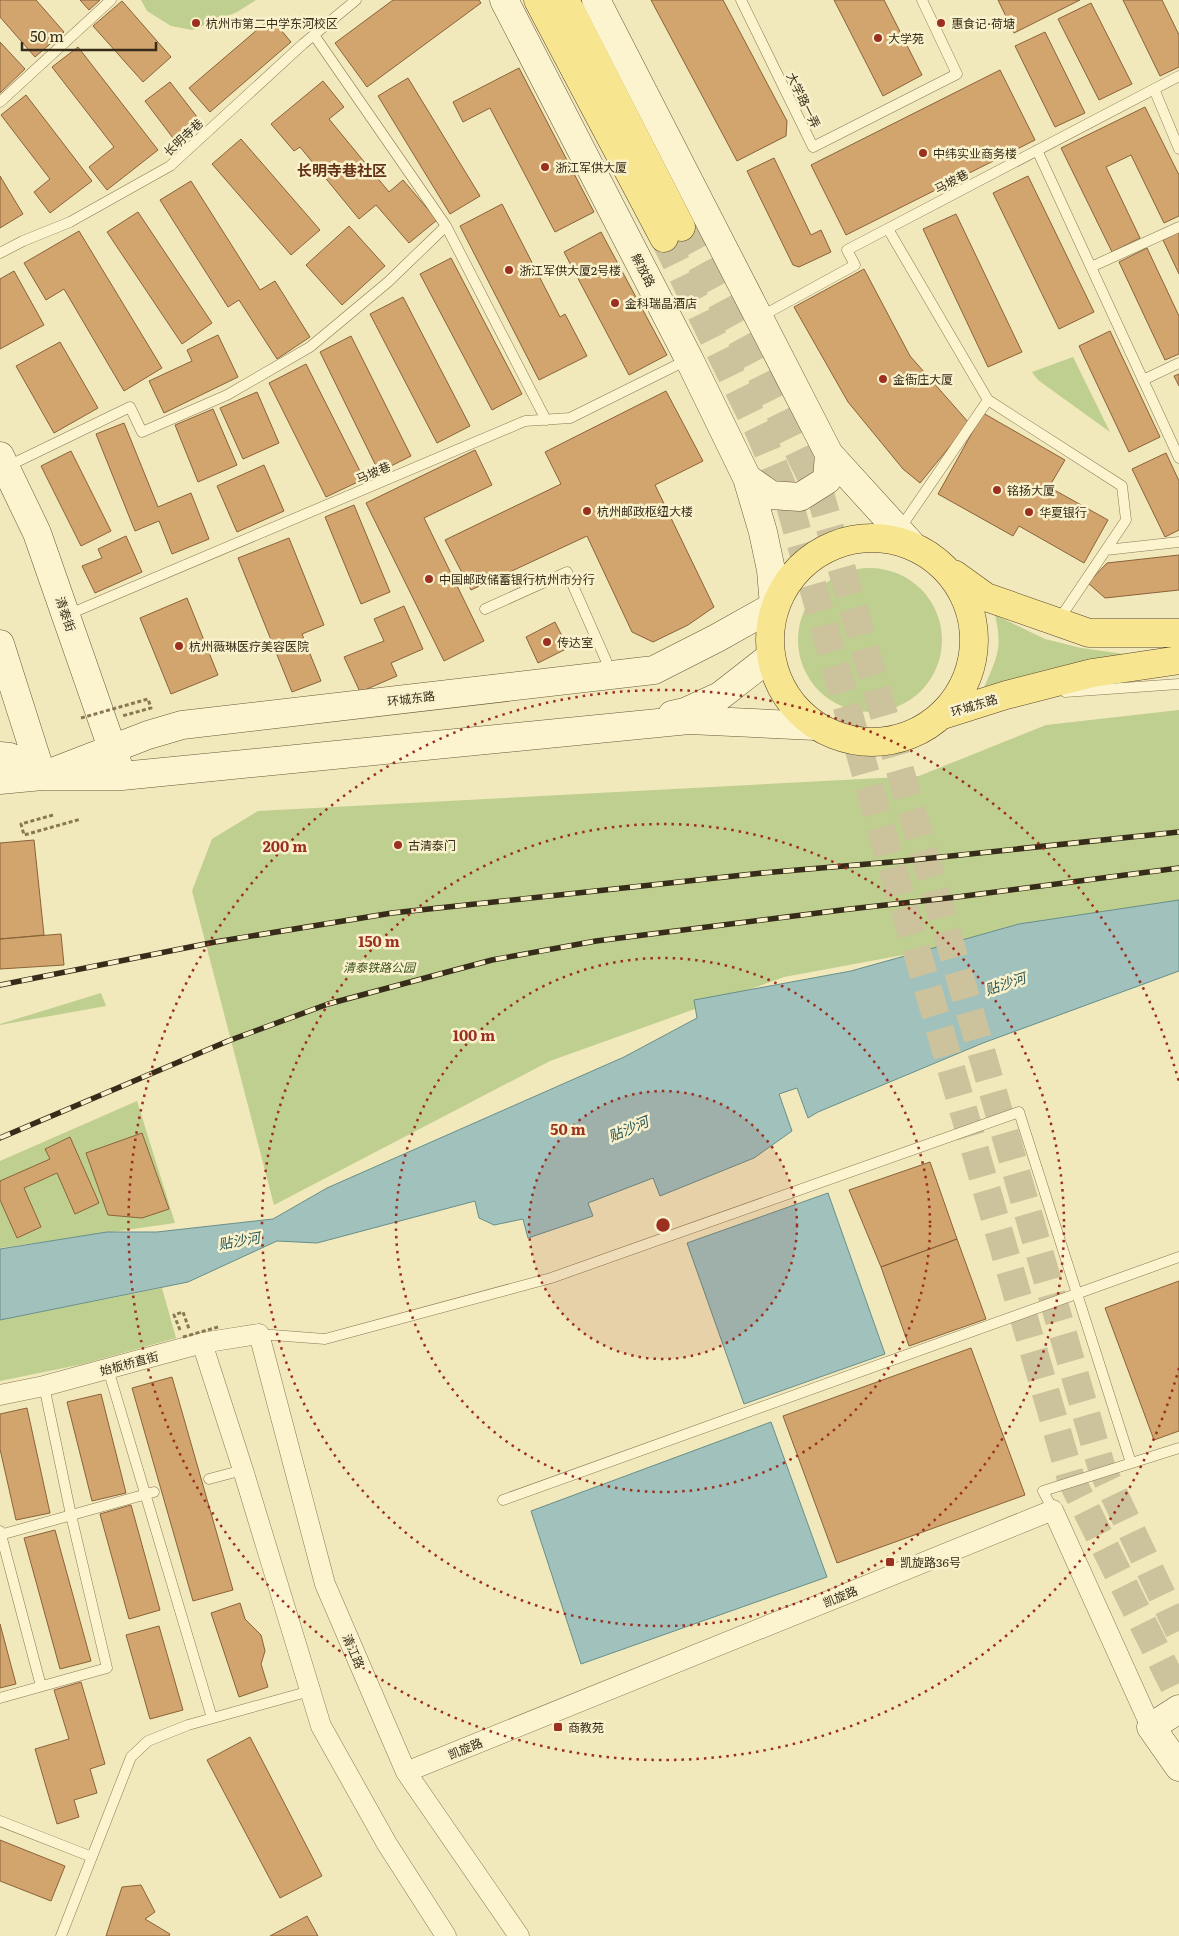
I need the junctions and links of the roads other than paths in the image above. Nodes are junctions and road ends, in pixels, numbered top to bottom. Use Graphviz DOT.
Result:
graph roads {
  1 [pos="112,0"];
  2 [pos="356,0"];
  3 [pos="504,0"];
  4 [pos="538,0"];
  5 [pos="565,0"];
  6 [pos="596,0"];
  7 [pos="741,0"];
  8 [pos="922,0"];
  9 [pos="314,34"];
  10 [pos="1179,76"];
  11 [pos="1154,89"];
  12 [pos="0,102"];
  13 [pos="1179,149"];
  14 [pos="1038,150"];
  15 [pos="446,226"];
  16 [pos="1179,226"];
  17 [pos="888,228"];
  18 [pos="0,253"];
  19 [pos="1091,267"];
  20 [pos="759,317"];
  21 [pos="689,358"];
  22 [pos="1179,363"];
  23 [pos="1143,380"];
  24 [pos="988,400"];
  25 [pos="546,420"];
  26 [pos="829,454"];
  27 [pos="1179,458"];
  28 [pos="3,462"];
  29 [pos="747,478"];
  30 [pos="904,537"];
  31 [pos="1179,542"];
  32 [pos="1106,550"];
  33 [pos="939,562"];
  34 [pos="774,606"];
  35 [pos="485,608"];
  36 [pos="66,615"];
  37 [pos="1058,622"];
  38 [pos="1179,633"];
  39 [pos="0,644"];
  40 [pos="770,657"];
  41 [pos="1179,660"];
  42 [pos="612,674"];
  43 [pos="1179,684"];
  44 [pos="1006,695"];
  45 [pos="8,699"];
  46 [pos="943,715"];
  47 [pos="815,726"];
  48 [pos="632,727"];
  49 [pos="113,749"];
  50 [pos="0,756"];
  51 [pos="42,776"];
  52 [pos="122,776"];
  53 [pos="0,780"];
  54 [pos="1179,1257"];
  55 [pos="1078,1294"];
  56 [pos="259,1334"];
  57 [pos="198,1343"];
  58 [pos="108,1369"];
  59 [pos="44,1386"];
  60 [pos="0,1395"];
  61 [pos="1179,1448"];
  62 [pos="1131,1463"];
  63 [pos="243,1470"];
  64 [pos="209,1479"];
  65 [pos="149,1493"];
  66 [pos="503,1500"];
  67 [pos="1053,1510"];
  68 [pos="71,1515"];
  69 [pos="0,1534"];
  70 [pos="41,1686"];
  71 [pos="310,1691"];
  72 [pos="0,1698"];
  73 [pos="1179,1709"];
  74 [pos="212,1718"];
  75 [pos="1152,1727"];
  76 [pos="1179,1767"];
  77 [pos="406,1772"];
  78 [pos="0,1821"];
  79 [pos="92,1857"];
  80 [pos="61,1936"];
  81 [pos="446,1936"];
  82 [pos="519,1936"];
  1 -- 12 [label="lane"];
  2 -- 9 [label="lane, 长明寺巷"];
  3 -- 21 [label="main road, 解放路"];
  4 -- 5 [label="main road"];
  6 -- 20 [label="main road"];
  7 -- 8 [label="lane, 大学路一弄"];
  9 -- 15 [label="lane"];
  9 -- 18 [label="lane, 长明寺巷"];
  10 -- 11 [label="lane, 马坡巷"];
  11 -- 13 [label="lane"];
  11 -- 14 [label="lane, 马坡巷"];
  14 -- 17 [label="lane, 马坡巷"];
  14 -- 19 [label="lane"];
  15 -- 25 [label="lane"];
  15 -- 28 [label="lane"];
  16 -- 19 [label="lane"];
  17 -- 20 [label="lane, 马坡巷"];
  17 -- 24 [label="lane"];
  19 -- 23 [label="lane"];
  20 -- 26 [label="main road"];
  21 -- 25 [label="lane, 马坡巷"];
  21 -- 29 [label="main road, 解放路"];
  22 -- 23 [label="lane"];
  23 -- 27 [label="lane"];
  24 -- 30 [label="lane"];
  24 -- 32 [label="lane"];
  25 -- 36 [label="lane, 马坡巷"];
  26 -- 29 [label="main road"];
  26 -- 30 [label="main road"];
  28 -- 36 [label="main road, 清泰街"];
  29 -- 34 [label="main road, 解放路"];
  30 -- 33 [label="main road"];
  30 -- 34 [label="main road"];
  31 -- 32 [label="lane"];
  32 -- 37 [label="lane"];
  33 -- 37 [label="main road"];
  33 -- 46 [label="main road"];
  34 -- 40 [label="main road"];
  34 -- 42 [label="main road, 环城东路"];
  35 -- 42 [label="lane"];
  36 -- 49 [label="main road, 清泰街"];
  37 -- 38 [label="main road"];
  39 -- 45 [label="main road"];
  40 -- 47 [label="main road"];
  40 -- 48 [label="main road"];
  41 -- 44 [label="main road, 环城东路"];
  42 -- 49 [label="main road, 环城东路"];
  43 -- 44 [label="lane"];
  44 -- 46 [label="main road, 环城东路"];
  45 -- 51 [label="main road"];
  46 -- 47 [label="main road"];
  47 -- 48 [label="main road"];
  48 -- 52 [label="main road, 环城东路"];
  49 -- 51 [label="main road, 环城东路"];
  49 -- 52 [label="main road, 清泰街"];
  50 -- 51 [label="main road"];
  51 -- 52 [label="main road, 环城东路"];
  51 -- 53 [label="main road, 环城东路"];
  54 -- 55 [label="lane"];
  55 -- 56 [label="lane"];
  55 -- 62 [label="lane"];
  55 -- 66 [label="lane"];
  56 -- 57 [label="street, 始板桥直街"];
  56 -- 77 [label="street, 清江路"];
  57 -- 58 [label="street, 始板桥直街"];
  57 -- 63 [label="street"];
  58 -- 59 [label="street, 始板桥直街"];
  58 -- 65 [label="lane"];
  59 -- 60 [label="street, 始板桥直街"];
  59 -- 68 [label="lane"];
  61 -- 62 [label="lane"];
  62 -- 67 [label="lane"];
  63 -- 64 [label="lane"];
  63 -- 71 [label="street"];
  65 -- 68 [label="lane"];
  65 -- 74 [label="lane"];
  67 -- 75 [label="street"];
  67 -- 77 [label="street, 凯旋路"];
  68 -- 69 [label="lane"];
  68 -- 70 [label="lane"];
  69 -- 70 [label="lane"];
  70 -- 72 [label="lane"];
  71 -- 74 [label="lane"];
  71 -- 81 [label="street"];
  73 -- 75 [label="main road"];
  74 -- 79 [label="lane"];
  75 -- 76 [label="main road"];
  77 -- 82 [label="street, 清江路"];
  78 -- 79 [label="lane"];
  79 -- 80 [label="lane"];
}
